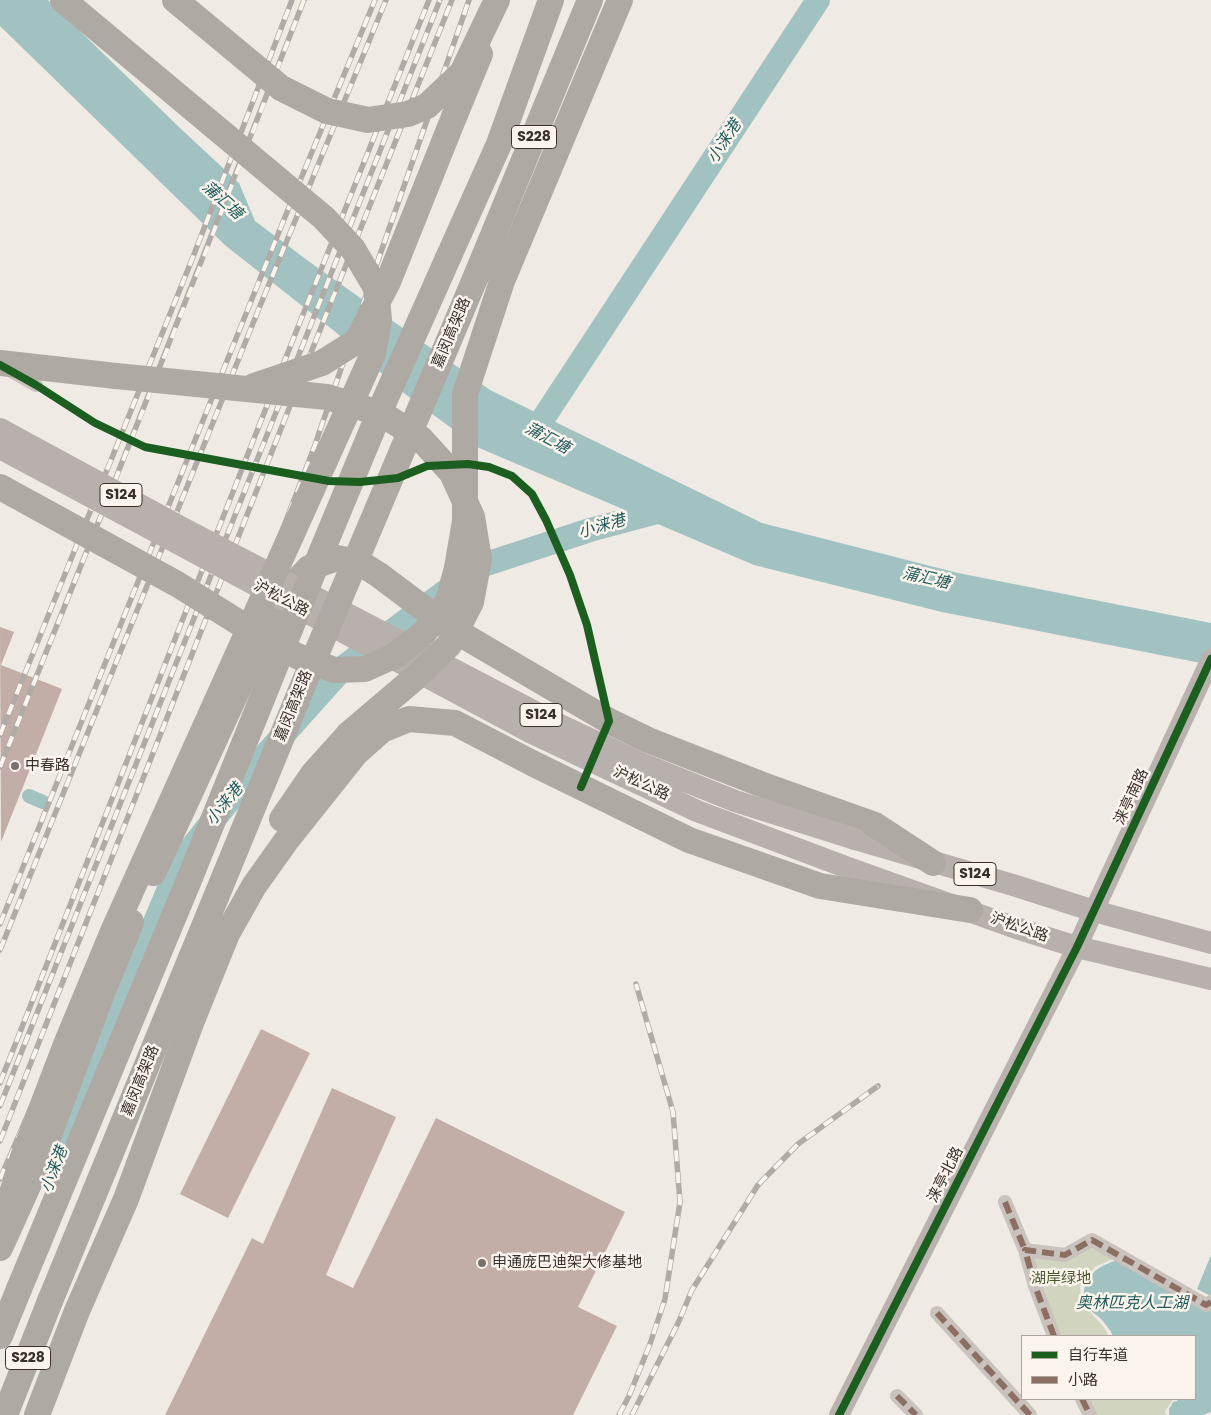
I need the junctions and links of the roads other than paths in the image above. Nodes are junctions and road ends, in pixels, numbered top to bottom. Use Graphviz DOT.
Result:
graph roads {
  1 [pos="63,0"];
  2 [pos="175,0"];
  3 [pos="497,0"];
  4 [pos="502,0"];
  5 [pos="551,0"];
  6 [pos="590,0"];
  7 [pos="620,0"];
  8 [pos="0,364"];
  9 [pos="36,385"];
  10 [pos="246,388"];
  11 [pos="0,430"];
  12 [pos="0,448"];
  13 [pos="0,487"];
  14 [pos="1211,659"];
  15 [pos="933,863"];
  16 [pos="970,910"];
  17 [pos="1094,911"];
  18 [pos="1211,943"];
  19 [pos="1077,947"];
  20 [pos="1211,979"];
  21 [pos="1005,1202"];
  22 [pos="0,1233"];
  23 [pos="0,1248"];
  24 [pos="1024,1250"];
  25 [pos="1211,1302"];
  26 [pos="77,1311"];
  27 [pos="938,1313"];
  28 [pos="1054,1335"];
  29 [pos="0,1336"];
  30 [pos="897,1396"];
  31 [pos="1082,1400"];
  32 [pos="5,1415"];
  33 [pos="37,1415"];
  34 [pos="839,1415"];
  35 [pos="916,1415"];
  36 [pos="1030,1415"];
  37 [pos="1090,1415"];
  1 -- 22 [label="highway, bridge"];
  2 -- 3 [label="highway, bridge"];
  4 -- 10 [label="highway, bridge"];
  5 -- 29 [label="highway, S228, bridge"];
  6 -- 32 [label="highway, 嘉闵高架路 / S228, bridge"];
  7 -- 13 [label="highway, bridge"];
  8 -- 9 [label="street"];
  8 -- 10 [label="highway, bridge"];
  10 -- 26 [label="highway, bridge"];
  11 -- 15 [label="main road, 沪松公路 / S124, bridge"];
  12 -- 16 [label="main road, 沪松公路 / S124, bridge"];
  14 -- 17 [label="street, 涞亭南路"];
  15 -- 17 [label="main road, 沪松公路 / S124"];
  15 -- 23 [label="highway"];
  16 -- 19 [label="main road, 沪松公路 / S124"];
  16 -- 26 [label="highway"];
  17 -- 18 [label="main road, 沪松公路 / S124"];
  17 -- 19 [label="street, 涞亭南路"];
  19 -- 20 [label="main road, 沪松公路 / S124"];
  19 -- 34 [label="street, 涞亭北路"];
  21 -- 24 [label="street"];
  24 -- 25 [label="street"];
  24 -- 28 [label="street"];
  26 -- 33 [label="highway"];
  27 -- 36 [label="street"];
  30 -- 35 [label="street"];
  31 -- 37 [label="street"];
}
